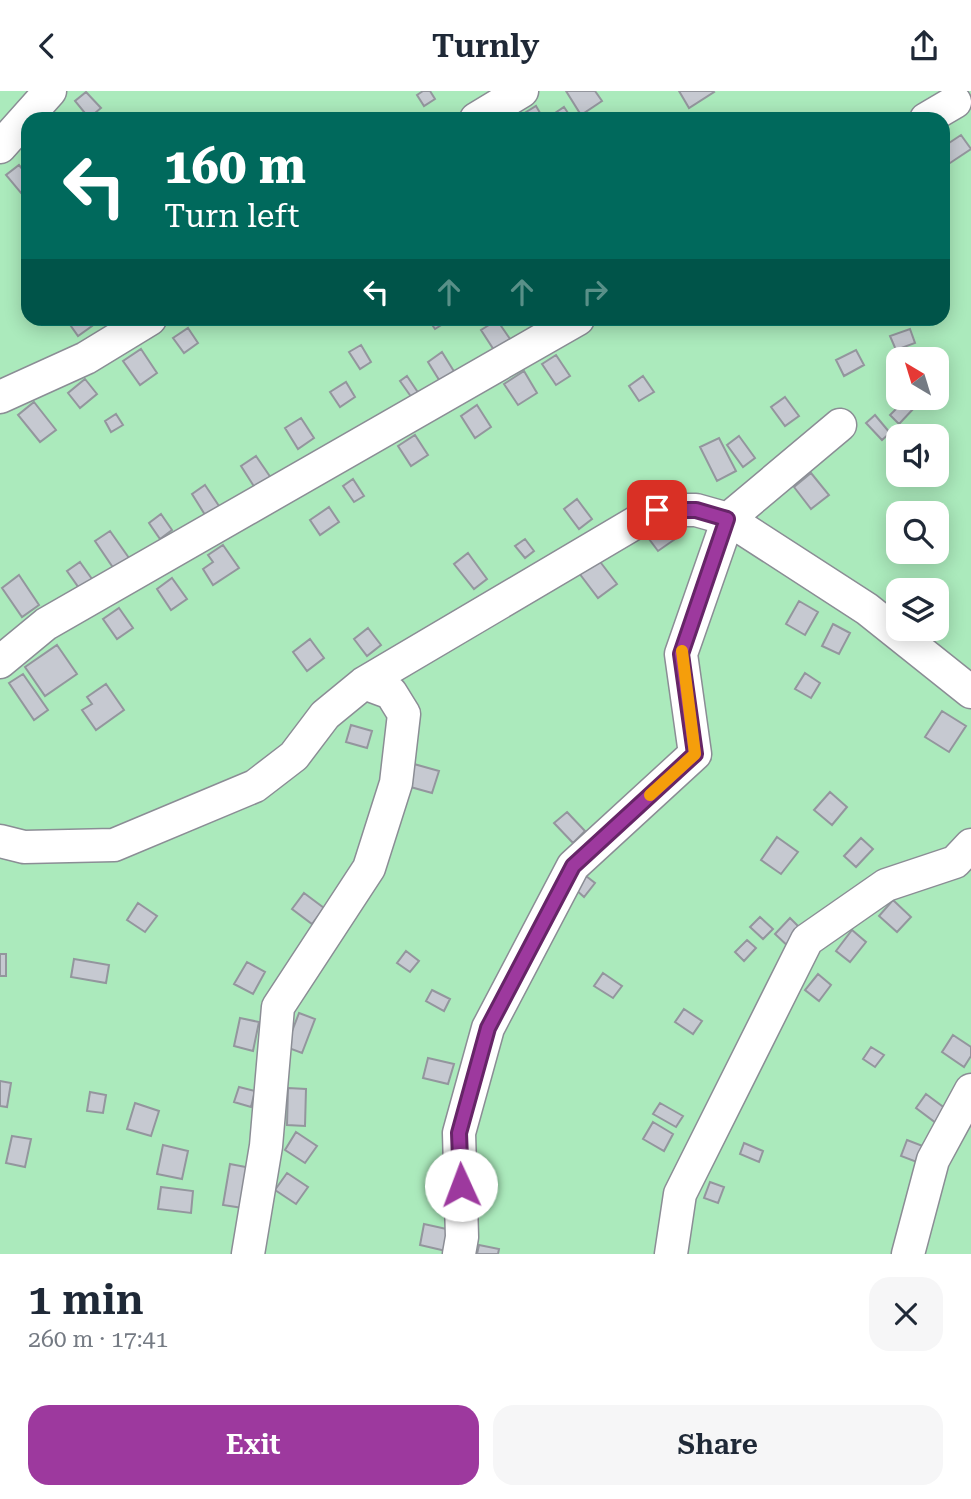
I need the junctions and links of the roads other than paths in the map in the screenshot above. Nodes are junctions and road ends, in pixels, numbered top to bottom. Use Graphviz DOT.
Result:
graph roads {
  1 [pos="50,91"];
  2 [pos="522,91"];
  3 [pos="955,102"];
  4 [pos="31,112"];
  5 [pos="488,112"];
  6 [pos="938,112"];
  7 [pos="21,123"];
  8 [pos="0,147"];
  9 [pos="139,326"];
  10 [pos="566,326"];
  11 [pos="0,397"];
  12 [pos="840,425"];
  13 [pos="727,519"];
  14 [pos="0,662"];
  15 [pos="364,683"];
  16 [pos="971,692"];
  17 [pos="0,841"];
  18 [pos="971,845"];
  19 [pos="971,1090"];
  20 [pos="248,1254"];
  21 [pos="459,1254"];
  22 [pos="671,1254"];
  23 [pos="908,1254"];
  1 -- 4 [label="lane"];
  2 -- 5 [label="lane"];
  3 -- 6 [label="lane"];
  7 -- 8 [label="lane"];
  9 -- 11 [label="lane"];
  10 -- 14 [label="lane"];
  12 -- 13 [label="lane"];
  13 -- 15 [label="lane"];
  13 -- 16 [label="lane"];
  13 -- 21 [label="lane"];
  15 -- 17 [label="lane"];
  15 -- 20 [label="lane"];
  18 -- 22 [label="lane"];
  19 -- 23 [label="lane"];
}
